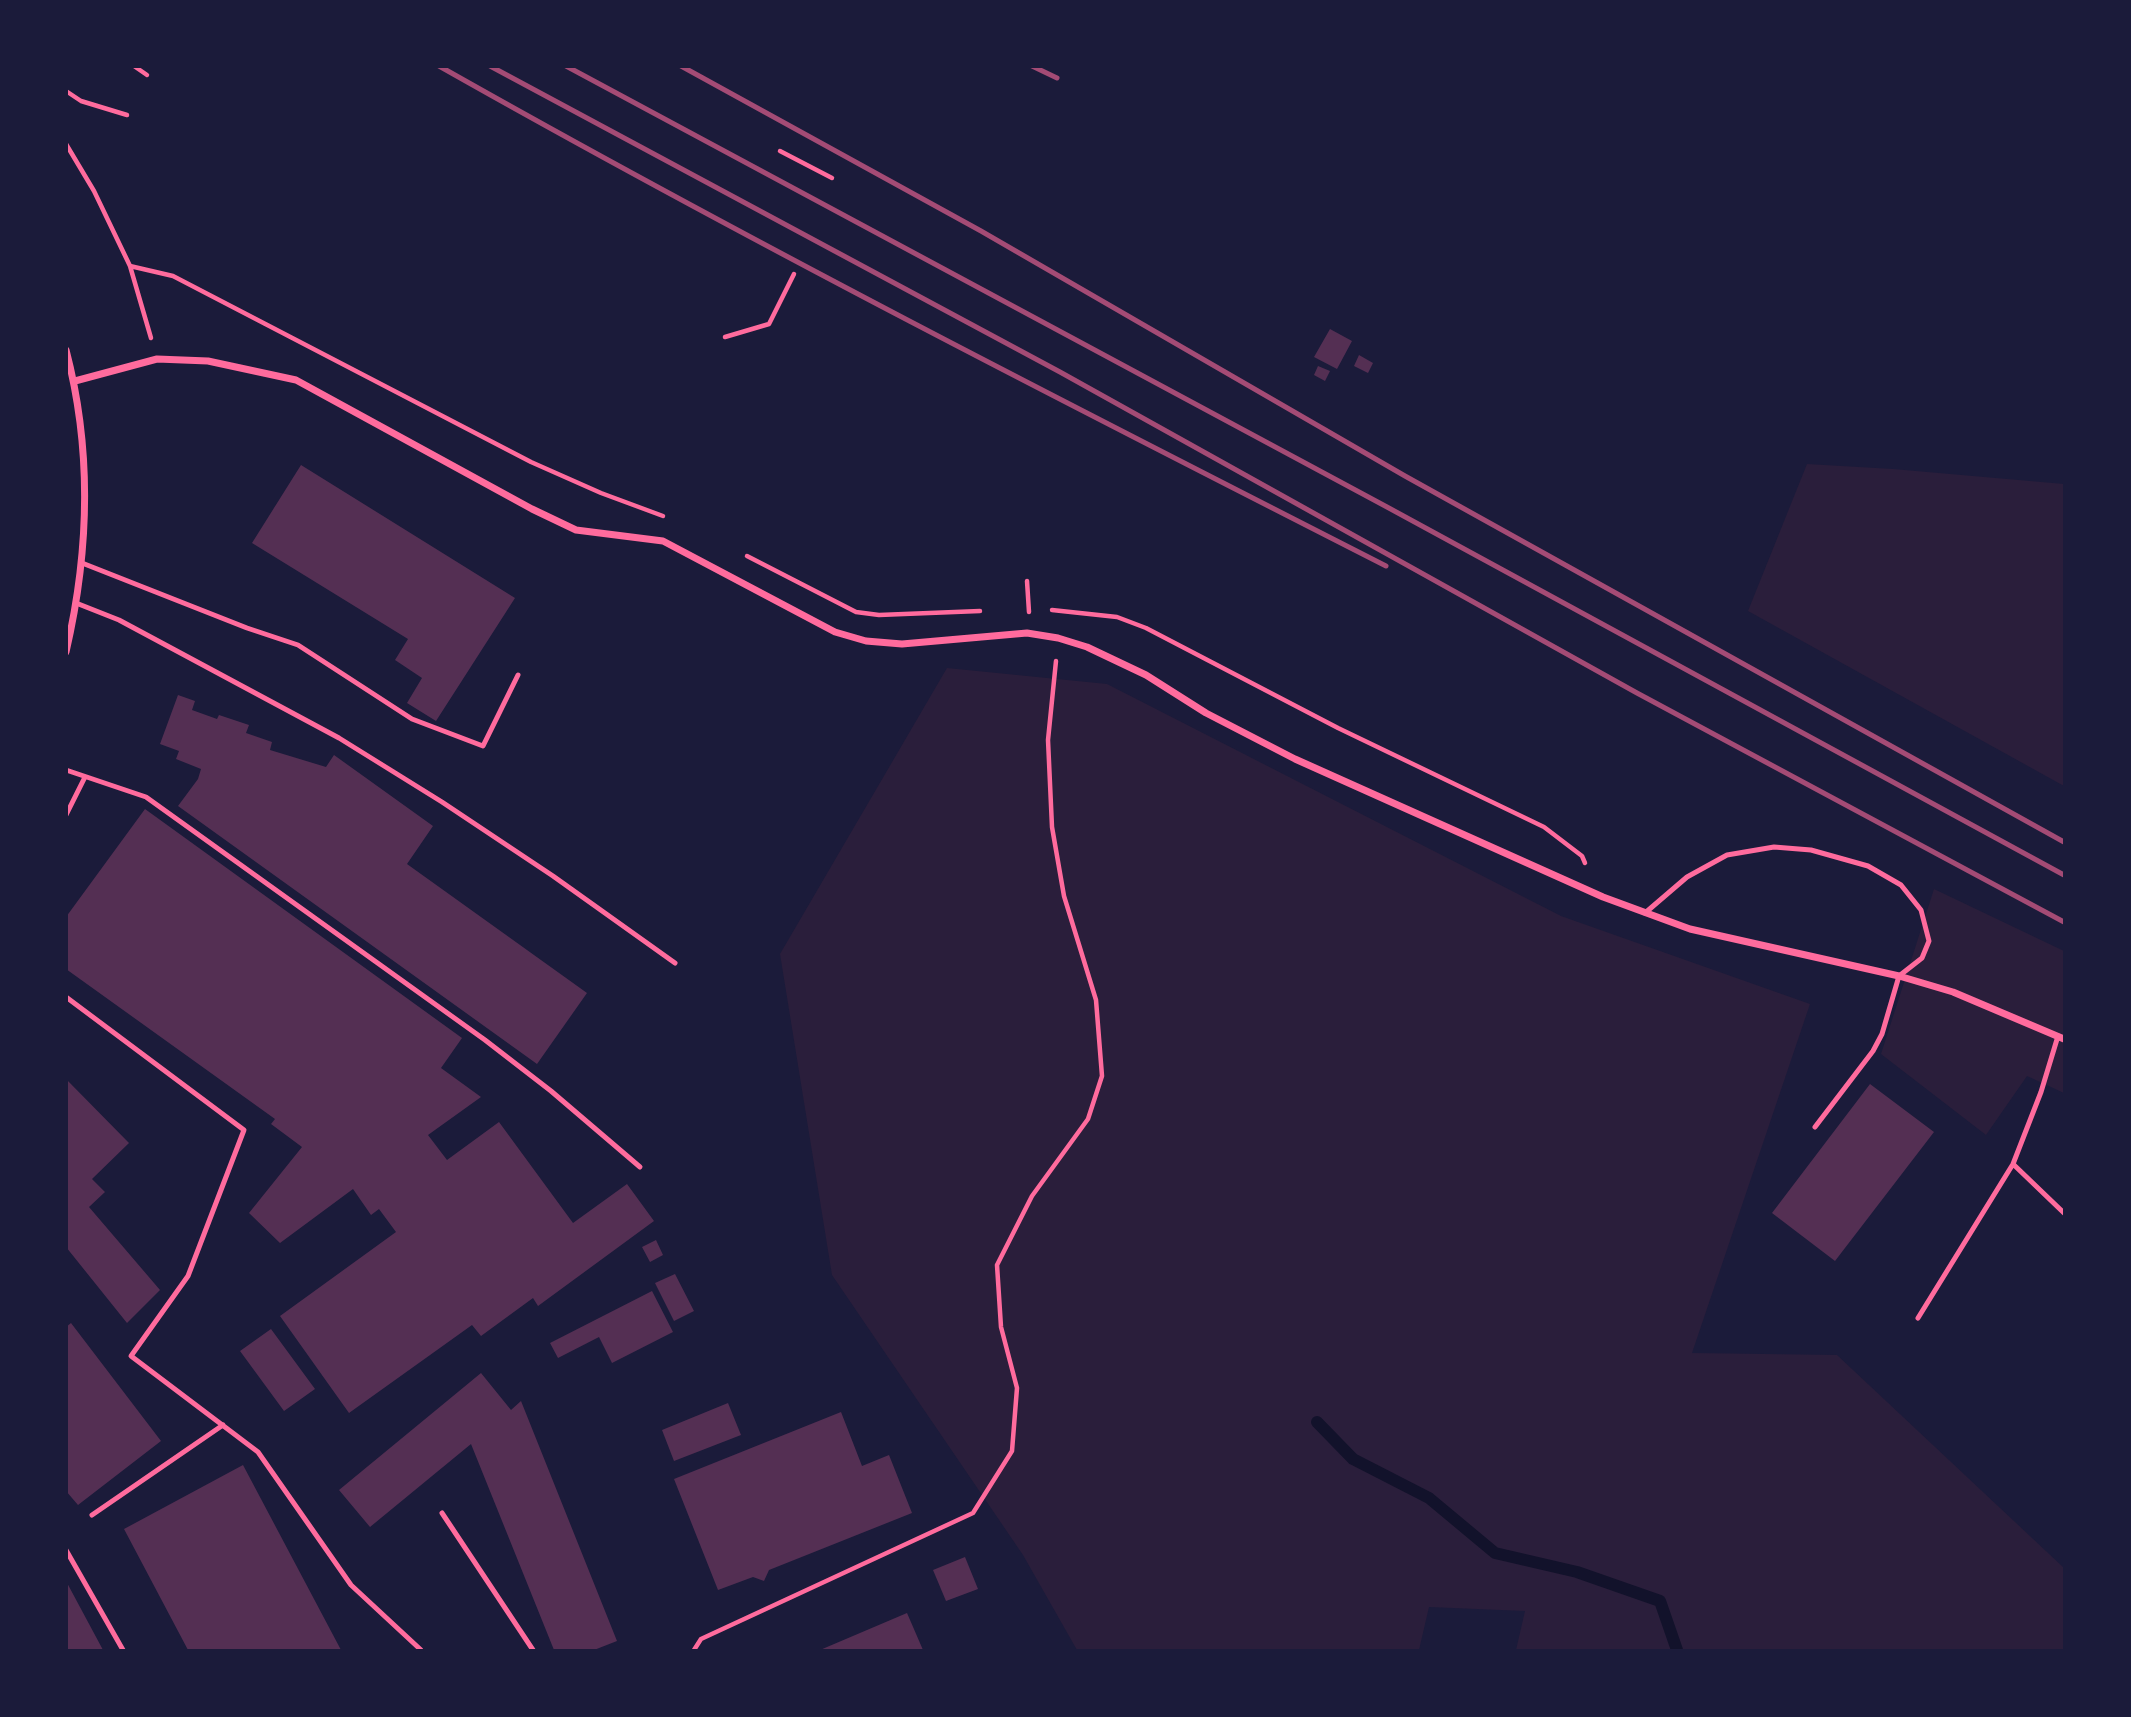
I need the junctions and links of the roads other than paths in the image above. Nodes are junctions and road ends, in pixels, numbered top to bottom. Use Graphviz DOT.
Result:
graph roads {
  1 [pos="66,350"];
  2 [pos="75,381"];
  3 [pos="82,563"];
  4 [pos="76,603"];
  5 [pos="66,652"];
  6 [pos="518,675"];
  7 [pos="66,770"];
  8 [pos="85,777"];
  9 [pos="66,815"];
  10 [pos="1645,913"];
  11 [pos="675,963"];
  12 [pos="1899,976"];
  13 [pos="66,997"];
  14 [pos="2061,1037"];
  15 [pos="1815,1127"];
  16 [pos="2013,1164"];
  17 [pos="640,1167"];
  18 [pos="2064,1213"];
  19 [pos="1918,1318"];
  20 [pos="223,1425"];
  21 [pos="442,1514"];
  22 [pos="92,1515"];
  23 [pos="66,1550"];
  24 [pos="123,1650"];
  25 [pos="421,1650"];
  26 [pos="533,1650"];
  1 -- 2 [label="street"];
  2 -- 3 [label="street"];
  2 -- 10 [label="street"];
  3 -- 4 [label="street"];
  3 -- 6 [label="lane"];
  4 -- 5 [label="street"];
  4 -- 11 [label="lane"];
  7 -- 8 [label="lane"];
  8 -- 9 [label="lane"];
  8 -- 17 [label="lane"];
  10 -- 12 [label="street"];
  10 -- 12 [label="lane"];
  12 -- 14 [label="street"];
  12 -- 15 [label="lane"];
  13 -- 20 [label="lane"];
  14 -- 16 [label="lane"];
  16 -- 18 [label="lane"];
  16 -- 19 [label="lane"];
  20 -- 22 [label="lane"];
  20 -- 25 [label="lane"];
  21 -- 26 [label="lane"];
  23 -- 24 [label="lane"];
}
